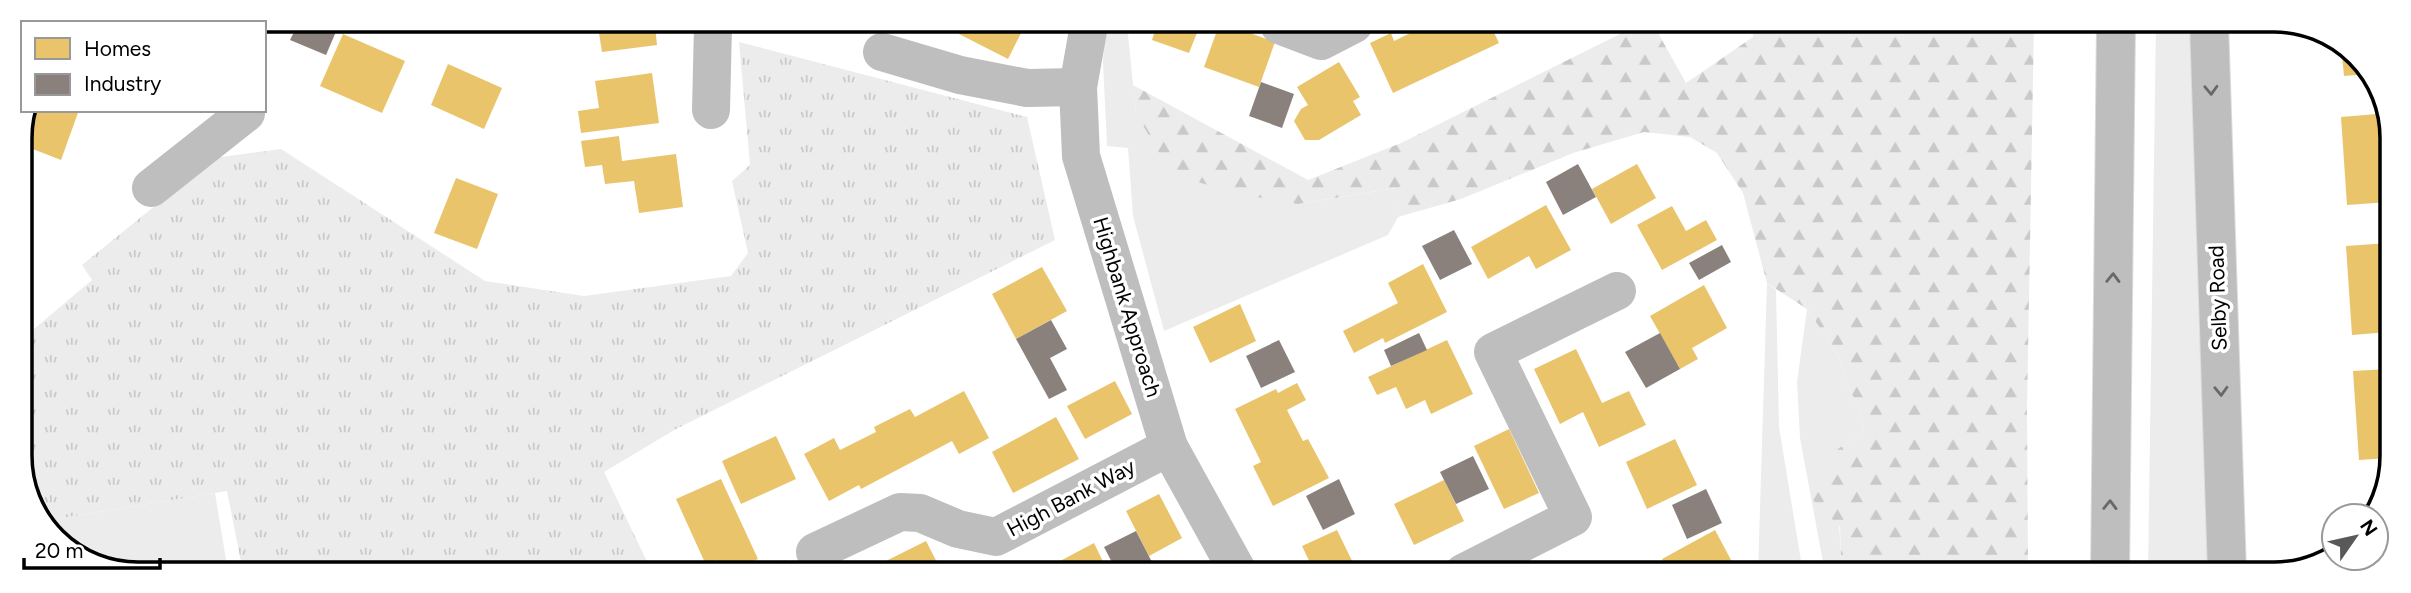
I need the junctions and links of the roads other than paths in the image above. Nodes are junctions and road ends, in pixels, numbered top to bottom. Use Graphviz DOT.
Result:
graph roads {
  1 [pos="713,32"];
  2 [pos="1088,32"];
  3 [pos="1297,32"];
  4 [pos="1338,32"];
  5 [pos="2116,32"];
  6 [pos="2209,32"];
  7 [pos="882,52"];
  8 [pos="1078,87"];
  9 [pos="711,110"];
  10 [pos="246,112"];
  11 [pos="151,188"];
  12 [pos="1617,291"];
  13 [pos="1169,447"];
  14 [pos="814,550"];
  15 [pos="1232,561"];
  16 [pos="1486,561"];
  17 [pos="2110,561"];
  18 [pos="2227,561"];
  1 -- 9 [label="street"];
  2 -- 8 [label="street, Highbank Approach"];
  3 -- 4 [label="street"];
  17 -- 5 [label="street, one-way"];
  6 -- 18 [label="street, Selby Road, one-way"];
  7 -- 8 [label="street"];
  8 -- 13 [label="street, Highbank Approach"];
  10 -- 11 [label="street"];
  12 -- 16 [label="street"];
  13 -- 14 [label="street, High Bank Way"];
  13 -- 15 [label="street, Highbank Approach"];
}
